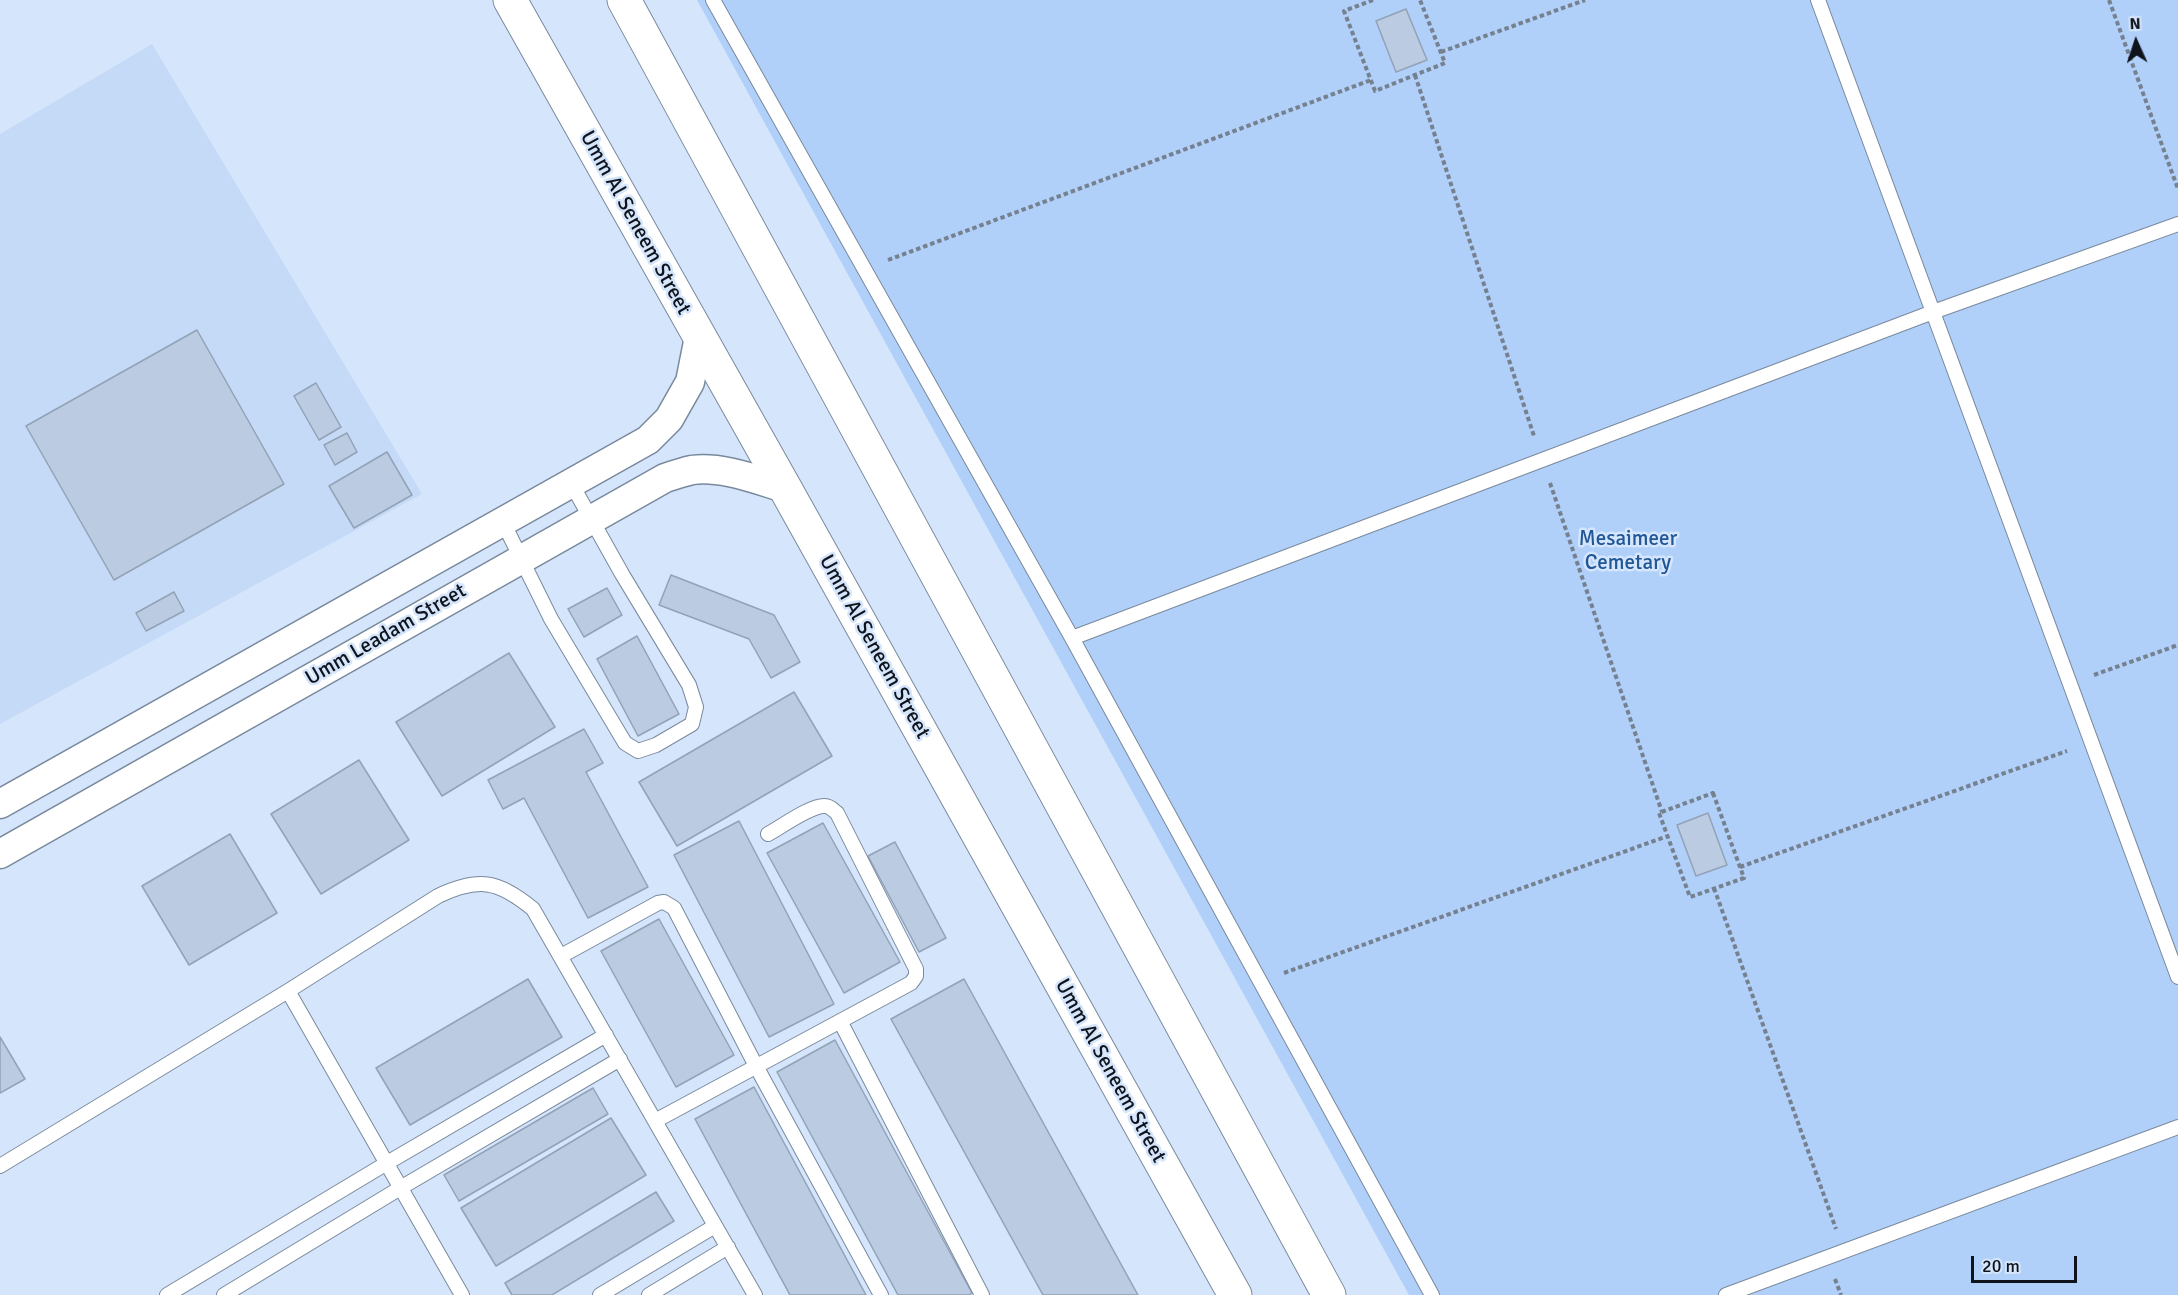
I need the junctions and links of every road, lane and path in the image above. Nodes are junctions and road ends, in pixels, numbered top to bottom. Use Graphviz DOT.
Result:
graph roads {
  1 [pos="510,0"];
  2 [pos="624,0"];
  3 [pos="712,0"];
  4 [pos="1356,0"];
  5 [pos="1373,0"];
  6 [pos="1420,0"];
  7 [pos="1585,0"];
  8 [pos="1818,0"];
  9 [pos="2109,0"];
  10 [pos="1358,6"];
  11 [pos="1441,52"];
  12 [pos="1414,75"];
  13 [pos="1371,80"];
  14 [pos="2178,189"];
  15 [pos="2178,224"];
  16 [pos="864,269"];
  17 [pos="1933,312"];
  18 [pos="699,337"];
  19 [pos="1542,460"];
  20 [pos="571,483"];
  21 [pos="785,488"];
  22 [pos="591,519"];
  23 [pos="503,522"];
  24 [pos="521,558"];
  25 [pos="1072,638"];
  26 [pos="2178,645"];
  27 [pos="2070,683"];
  28 [pos="2092,742"];
  29 [pos="0,804"];
  30 [pos="1662,812"];
  31 [pos="768,834"];
  32 [pos="1668,836"];
  33 [pos="0,854"];
  34 [pos="1740,867"];
  35 [pos="1714,888"];
  36 [pos="561,956"];
  37 [pos="2178,977"];
  38 [pos="1260,981"];
  39 [pos="288,991"];
  40 [pos="840,1021"];
  41 [pos="606,1035"];
  42 [pos="620,1059"];
  43 [pos="756,1066"];
  44 [pos="655,1121"];
  45 [pos="2178,1127"];
  46 [pos="387,1162"];
  47 [pos="0,1166"];
  48 [pos="402,1187"];
  49 [pos="715,1226"];
  50 [pos="728,1247"];
  51 [pos="1844,1251"];
  52 [pos="167,1295"];
  53 [pos="224,1295"];
  54 [pos="462,1295"];
  55 [pos="600,1295"];
  56 [pos="650,1295"];
  57 [pos="755,1295"];
  58 [pos="881,1295"];
  59 [pos="982,1295"];
  60 [pos="1235,1295"];
  61 [pos="1329,1295"];
  62 [pos="1432,1295"];
  63 [pos="1726,1295"];
  1 -- 18 [label="main road, Umm Al Seneem Street"];
  2 -- 61 [label="main road"];
  3 -- 16 [label="lane"];
  4 -- 10 [label="path"];
  5 -- 10 [label="path"];
  6 -- 11 [label="path"];
  7 -- 11 [label="path"];
  8 -- 17 [label="lane"];
  9 -- 14 [label="path"];
  10 -- 13 [label="path"];
  11 -- 12 [label="path"];
  12 -- 13 [label="path"];
  12 -- 19 [label="path"];
  13 -- 16 [label="path"];
  15 -- 17 [label="lane"];
  16 -- 25 [label="lane"];
  17 -- 19 [label="lane"];
  17 -- 27 [label="lane"];
  18 -- 20 [label="street, Umm Leadam Street"];
  18 -- 21 [label="main road, Umm Al Seneem Street"];
  19 -- 25 [label="lane"];
  19 -- 30 [label="path"];
  20 -- 22 [label="lane"];
  20 -- 23 [label="street, Umm Leadam Street"];
  21 -- 22 [label="street, Umm Leadam Street"];
  21 -- 60 [label="main road, Umm Al Seneem Street"];
  22 -- 24 [label="street, Umm Leadam Street"];
  22 -- 24 [label="lane"];
  23 -- 24 [label="lane"];
  23 -- 29 [label="street, Umm Leadam Street"];
  24 -- 33 [label="street, Umm Leadam Street"];
  25 -- 38 [label="lane"];
  26 -- 27 [label="path"];
  27 -- 28 [label="lane"];
  28 -- 34 [label="path"];
  28 -- 37 [label="lane"];
  30 -- 32 [label="path"];
  30 -- 34 [label="path"];
  31 -- 40 [label="lane"];
  32 -- 35 [label="path"];
  32 -- 38 [label="path"];
  34 -- 35 [label="path"];
  35 -- 51 [label="path"];
  36 -- 39 [label="lane"];
  36 -- 41 [label="lane"];
  36 -- 43 [label="lane"];
  38 -- 62 [label="lane"];
  39 -- 46 [label="lane"];
  39 -- 47 [label="lane"];
  40 -- 43 [label="lane"];
  40 -- 59 [label="lane"];
  41 -- 42 [label="lane"];
  41 -- 46 [label="lane"];
  42 -- 44 [label="lane"];
  42 -- 48 [label="lane"];
  43 -- 44 [label="lane"];
  43 -- 58 [label="lane"];
  44 -- 49 [label="lane"];
  45 -- 51 [label="lane"];
  46 -- 48 [label="lane"];
  46 -- 52 [label="lane"];
  48 -- 53 [label="lane"];
  48 -- 54 [label="lane"];
  49 -- 50 [label="lane"];
  49 -- 55 [label="lane"];
  50 -- 56 [label="lane"];
  50 -- 57 [label="lane"];
  51 -- 63 [label="lane"];
}
